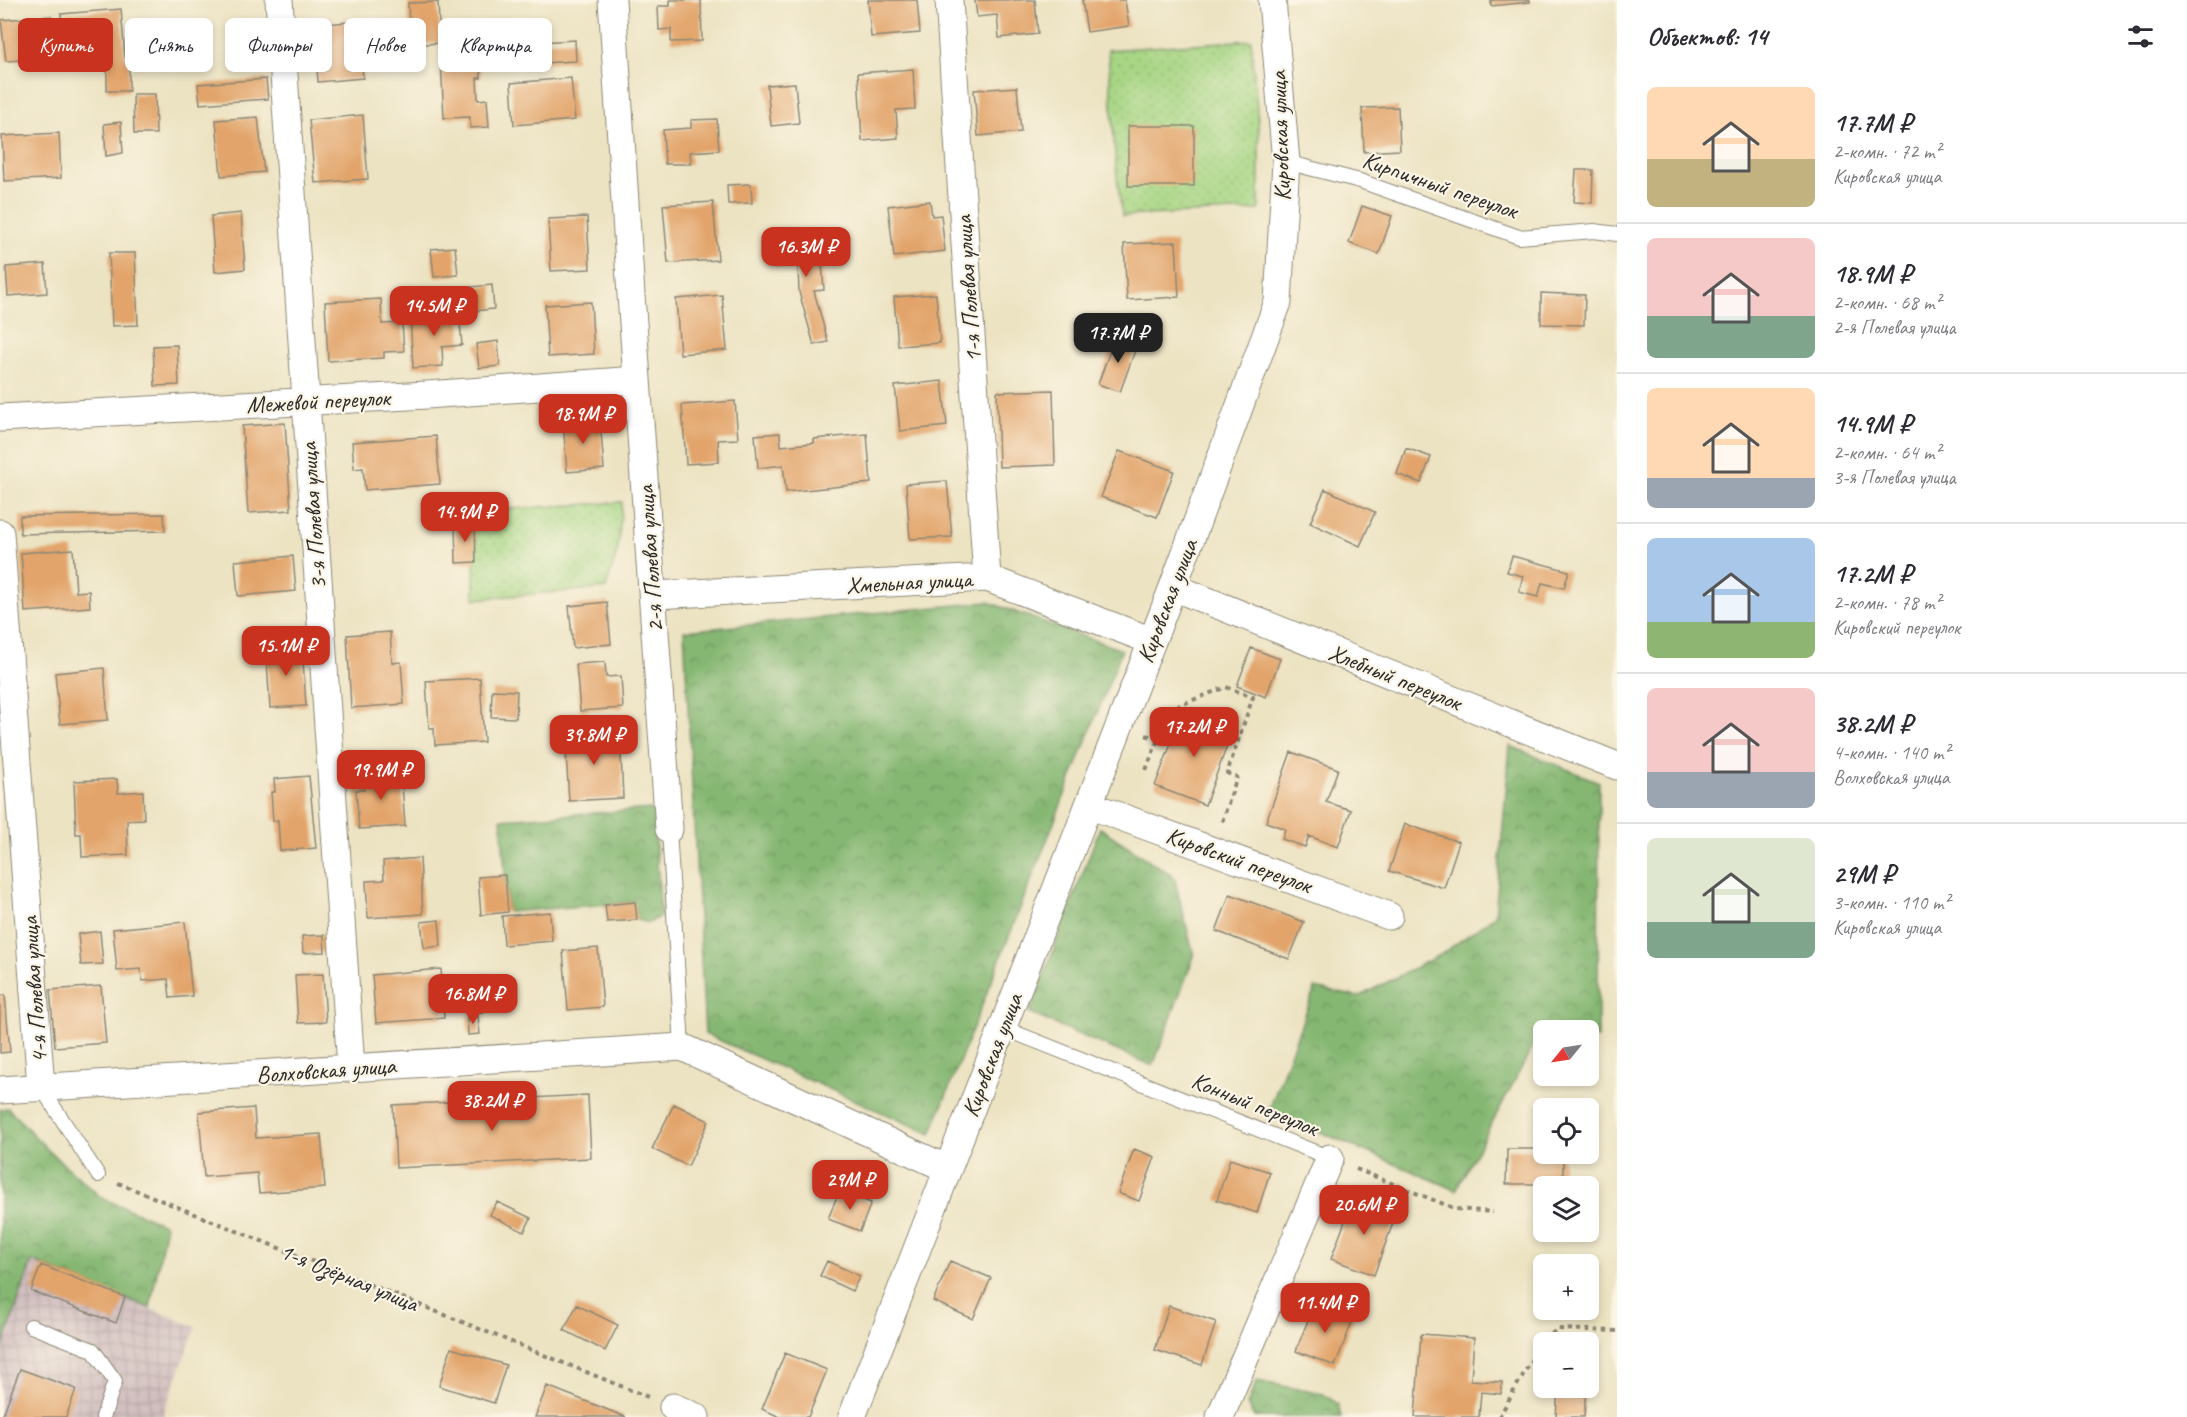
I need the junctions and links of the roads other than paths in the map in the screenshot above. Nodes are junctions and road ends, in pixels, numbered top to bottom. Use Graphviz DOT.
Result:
graph roads {
  1 [pos="279,0"];
  2 [pos="612,0"];
  3 [pos="949,0"];
  4 [pos="1272,0"];
  5 [pos="1286,162"];
  6 [pos="1617,234"];
  7 [pos="637,380"];
  8 [pos="305,401"];
  9 [pos="0,418"];
  10 [pos="0,533"];
  11 [pos="987,578"];
  12 [pos="1173,587"];
  13 [pos="654,595"];
  14 [pos="1152,640"];
  15 [pos="1617,766"];
  16 [pos="1089,805"];
  17 [pos="669,829"];
  18 [pos="1389,916"];
  19 [pos="1003,1028"];
  20 [pos="682,1047"];
  21 [pos="351,1068"];
  22 [pos="41,1088"];
  23 [pos="0,1090"];
  24 [pos="1330,1158"];
  25 [pos="948,1169"];
  26 [pos="98,1175"];
  27 [pos="31,1326"];
  28 [pos="103,1417"];
  29 [pos="852,1417"];
  30 [pos="1220,1417"];
  1 -- 8 [label="street, 3-я Полевая улица"];
  2 -- 7 [label="street, 2-я Полевая улица"];
  3 -- 11 [label="street, 1-я Полевая улица"];
  4 -- 5 [label="street, Кировская улица"];
  5 -- 6 [label="lane, Кирпичный переулок"];
  5 -- 12 [label="street, Кировская улица"];
  7 -- 8 [label="street, Межевой переулок"];
  7 -- 13 [label="street, 2-я Полевая улица"];
  8 -- 9 [label="street, Межевой переулок"];
  8 -- 21 [label="street, 3-я Полевая улица"];
  10 -- 22 [label="street, 4-я Полевая улица"];
  11 -- 13 [label="street, Хмельная улица"];
  11 -- 14 [label="street, Хмельная улица"];
  12 -- 14 [label="street, Кировская улица"];
  12 -- 15 [label="street, Хлебный переулок"];
  13 -- 17 [label="street, 2-я Полевая улица"];
  14 -- 16 [label="street, Кировская улица"];
  16 -- 18 [label="street, Кировский переулок"];
  16 -- 19 [label="street, Кировская улица"];
  17 -- 20 [label="lane, 2-я Полевая улица"];
  19 -- 24 [label="lane, Конный переулок"];
  19 -- 25 [label="street, Кировская улица"];
  20 -- 21 [label="street, Волховская улица"];
  20 -- 25 [label="street, Волховская улица"];
  21 -- 22 [label="street, Волховская улица"];
  22 -- 23 [label="street, Волховская улица"];
  22 -- 26 [label="lane"];
  24 -- 30 [label="street"];
  25 -- 29 [label="street, Кировская улица"];
  27 -- 28 [label="lane"];
}
